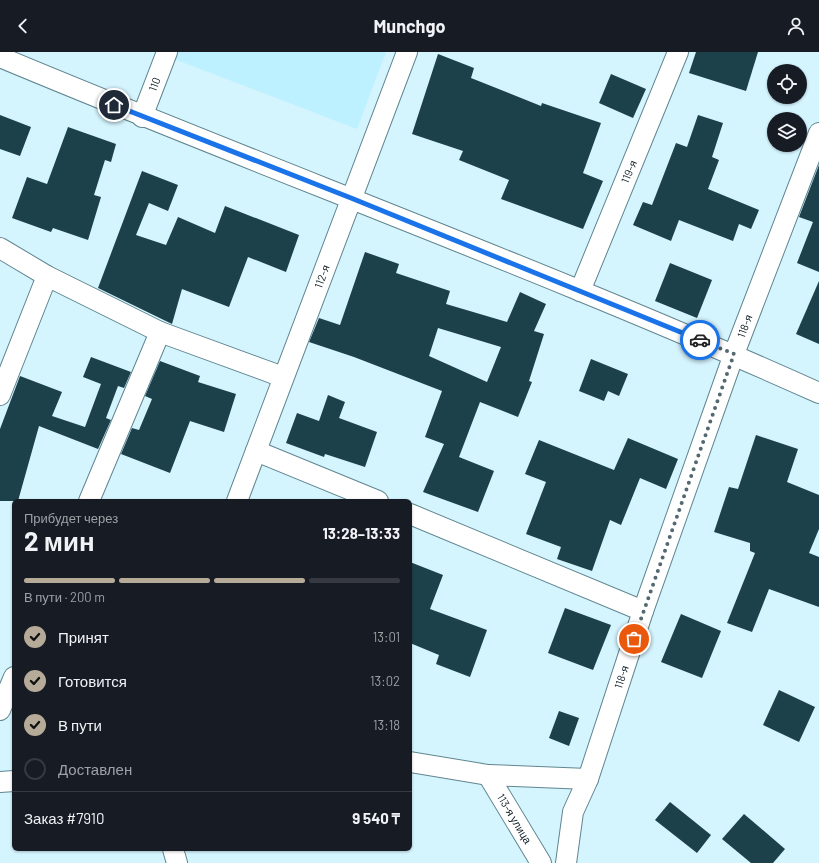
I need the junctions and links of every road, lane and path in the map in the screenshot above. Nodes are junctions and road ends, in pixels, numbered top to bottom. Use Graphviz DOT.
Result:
graph roads {
  1 [pos="167,52"];
  2 [pos="406,52"];
  3 [pos="678,52"];
  4 [pos="0,57"];
  5 [pos="142,117"];
  6 [pos="819,133"];
  7 [pos="351,198"];
  8 [pos="0,248"];
  9 [pos="47,276"];
  10 [pos="580,291"];
  11 [pos="160,332"];
  12 [pos="734,354"];
  13 [pos="283,377"];
  14 [pos="819,393"];
  15 [pos="0,395"];
  16 [pos="256,451"];
  17 [pos="90,499"];
  18 [pos="238,499"];
  19 [pos="373,499"];
  20 [pos="412,515"];
  21 [pos="643,611"];
  22 [pos="12,682"];
  23 [pos="0,710"];
  24 [pos="412,762"];
  25 [pos="488,775"];
  26 [pos="588,779"];
  27 [pos="12,781"];
  28 [pos="0,782"];
  29 [pos="173,851"];
  30 [pos="177,863"];
  31 [pos="540,863"];
  32 [pos="566,863"];
  1 -- 5 [label="street, 110"];
  2 -- 7 [label="street, 112-я"];
  3 -- 10 [label="street, 119-я"];
  4 -- 5 [label="street"];
  5 -- 7 [label="street"];
  6 -- 12 [label="street, 118-я"];
  7 -- 10 [label="street"];
  7 -- 13 [label="street, 112-я"];
  8 -- 9 [label="street"];
  9 -- 11 [label="street"];
  9 -- 15 [label="street"];
  10 -- 12 [label="street"];
  11 -- 13 [label="street"];
  11 -- 17 [label="street"];
  12 -- 14 [label="street"];
  12 -- 21 [label="street, 118-я"];
  13 -- 16 [label="street, 112-я"];
  16 -- 18 [label="street, 112-я"];
  16 -- 19 [label="street"];
  20 -- 21 [label="street"];
  21 -- 26 [label="street, 118-я"];
  22 -- 23 [label="street"];
  24 -- 25 [label="street"];
  25 -- 26 [label="street"];
  25 -- 31 [label="street, 113-я улица"];
  26 -- 32 [label="street, 118-я"];
  27 -- 28 [label="street"];
  29 -- 30 [label="street"];
}
